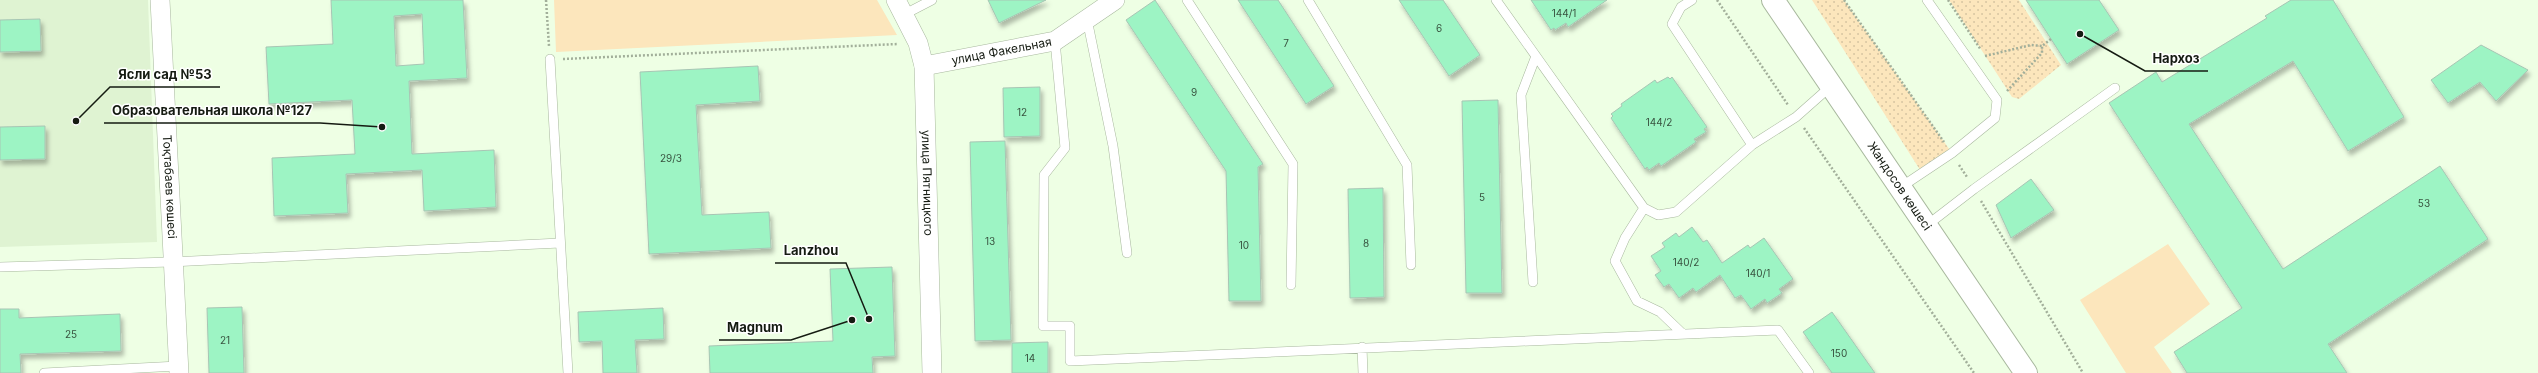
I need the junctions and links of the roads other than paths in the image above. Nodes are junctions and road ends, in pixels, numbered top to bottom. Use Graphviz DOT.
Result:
graph roads {
  1 [pos="160,0"];
  2 [pos="932,0"];
  3 [pos="1115,0"];
  4 [pos="1187,0"];
  5 [pos="1308,0"];
  6 [pos="1496,0"];
  7 [pos="1692,0"];
  8 [pos="1773,0"];
  9 [pos="1927,0"];
  10 [pos="901,7"];
  11 [pos="1087,19"];
  12 [pos="1056,40"];
  13 [pos="1536,56"];
  14 [pos="550,59"];
  15 [pos="924,66"];
  16 [pos="1831,86"];
  17 [pos="2114,88"];
  18 [pos="1752,145"];
  19 [pos="1899,188"];
  20 [pos="1644,208"];
  21 [pos="1926,226"];
  22 [pos="560,243"];
  23 [pos="1128,253"];
  24 [pos="172,262"];
  25 [pos="1411,265"];
  26 [pos="0,266"];
  27 [pos="1532,282"];
  28 [pos="1291,285"];
  29 [pos="1683,334"];
  30 [pos="1362,347"];
  31 [pos="178,370"];
  32 [pos="44,373"];
  33 [pos="568,373"];
  34 [pos="932,373"];
  35 [pos="1363,373"];
  36 [pos="1809,373"];
  37 [pos="2026,373"];
  1 -- 24 [label="street, Тоқтабаев көшесі"];
  2 -- 10 [label="lane"];
  3 -- 11 [label="street, улица Факельная"];
  4 -- 28 [label="lane"];
  5 -- 25 [label="lane"];
  6 -- 13 [label="lane"];
  7 -- 18 [label="lane"];
  8 -- 16 [label="main road, Жандосов көшесі"];
  9 -- 19 [label="lane"];
  10 -- 15 [label="street, улица Пятницкого"];
  11 -- 12 [label="street, улица Факельная"];
  11 -- 23 [label="lane"];
  12 -- 15 [label="street, улица Факельная"];
  12 -- 30 [label="lane"];
  13 -- 20 [label="lane"];
  13 -- 27 [label="lane"];
  14 -- 22 [label="lane"];
  15 -- 34 [label="street, улица Пятницкого"];
  16 -- 18 [label="lane"];
  16 -- 19 [label="main road, Жандосов көшесі"];
  17 -- 21 [label="lane"];
  18 -- 20 [label="lane"];
  19 -- 21 [label="main road, Жандосов көшесі"];
  20 -- 29 [label="lane"];
  21 -- 37 [label="main road, Жандосов көшесі"];
  22 -- 24 [label="lane"];
  22 -- 33 [label="lane"];
  24 -- 26 [label="lane"];
  24 -- 31 [label="street, Тоқтабаев көшесі"];
  29 -- 30 [label="lane"];
  29 -- 36 [label="lane"];
  30 -- 35 [label="lane"];
  31 -- 32 [label="lane"];
}
